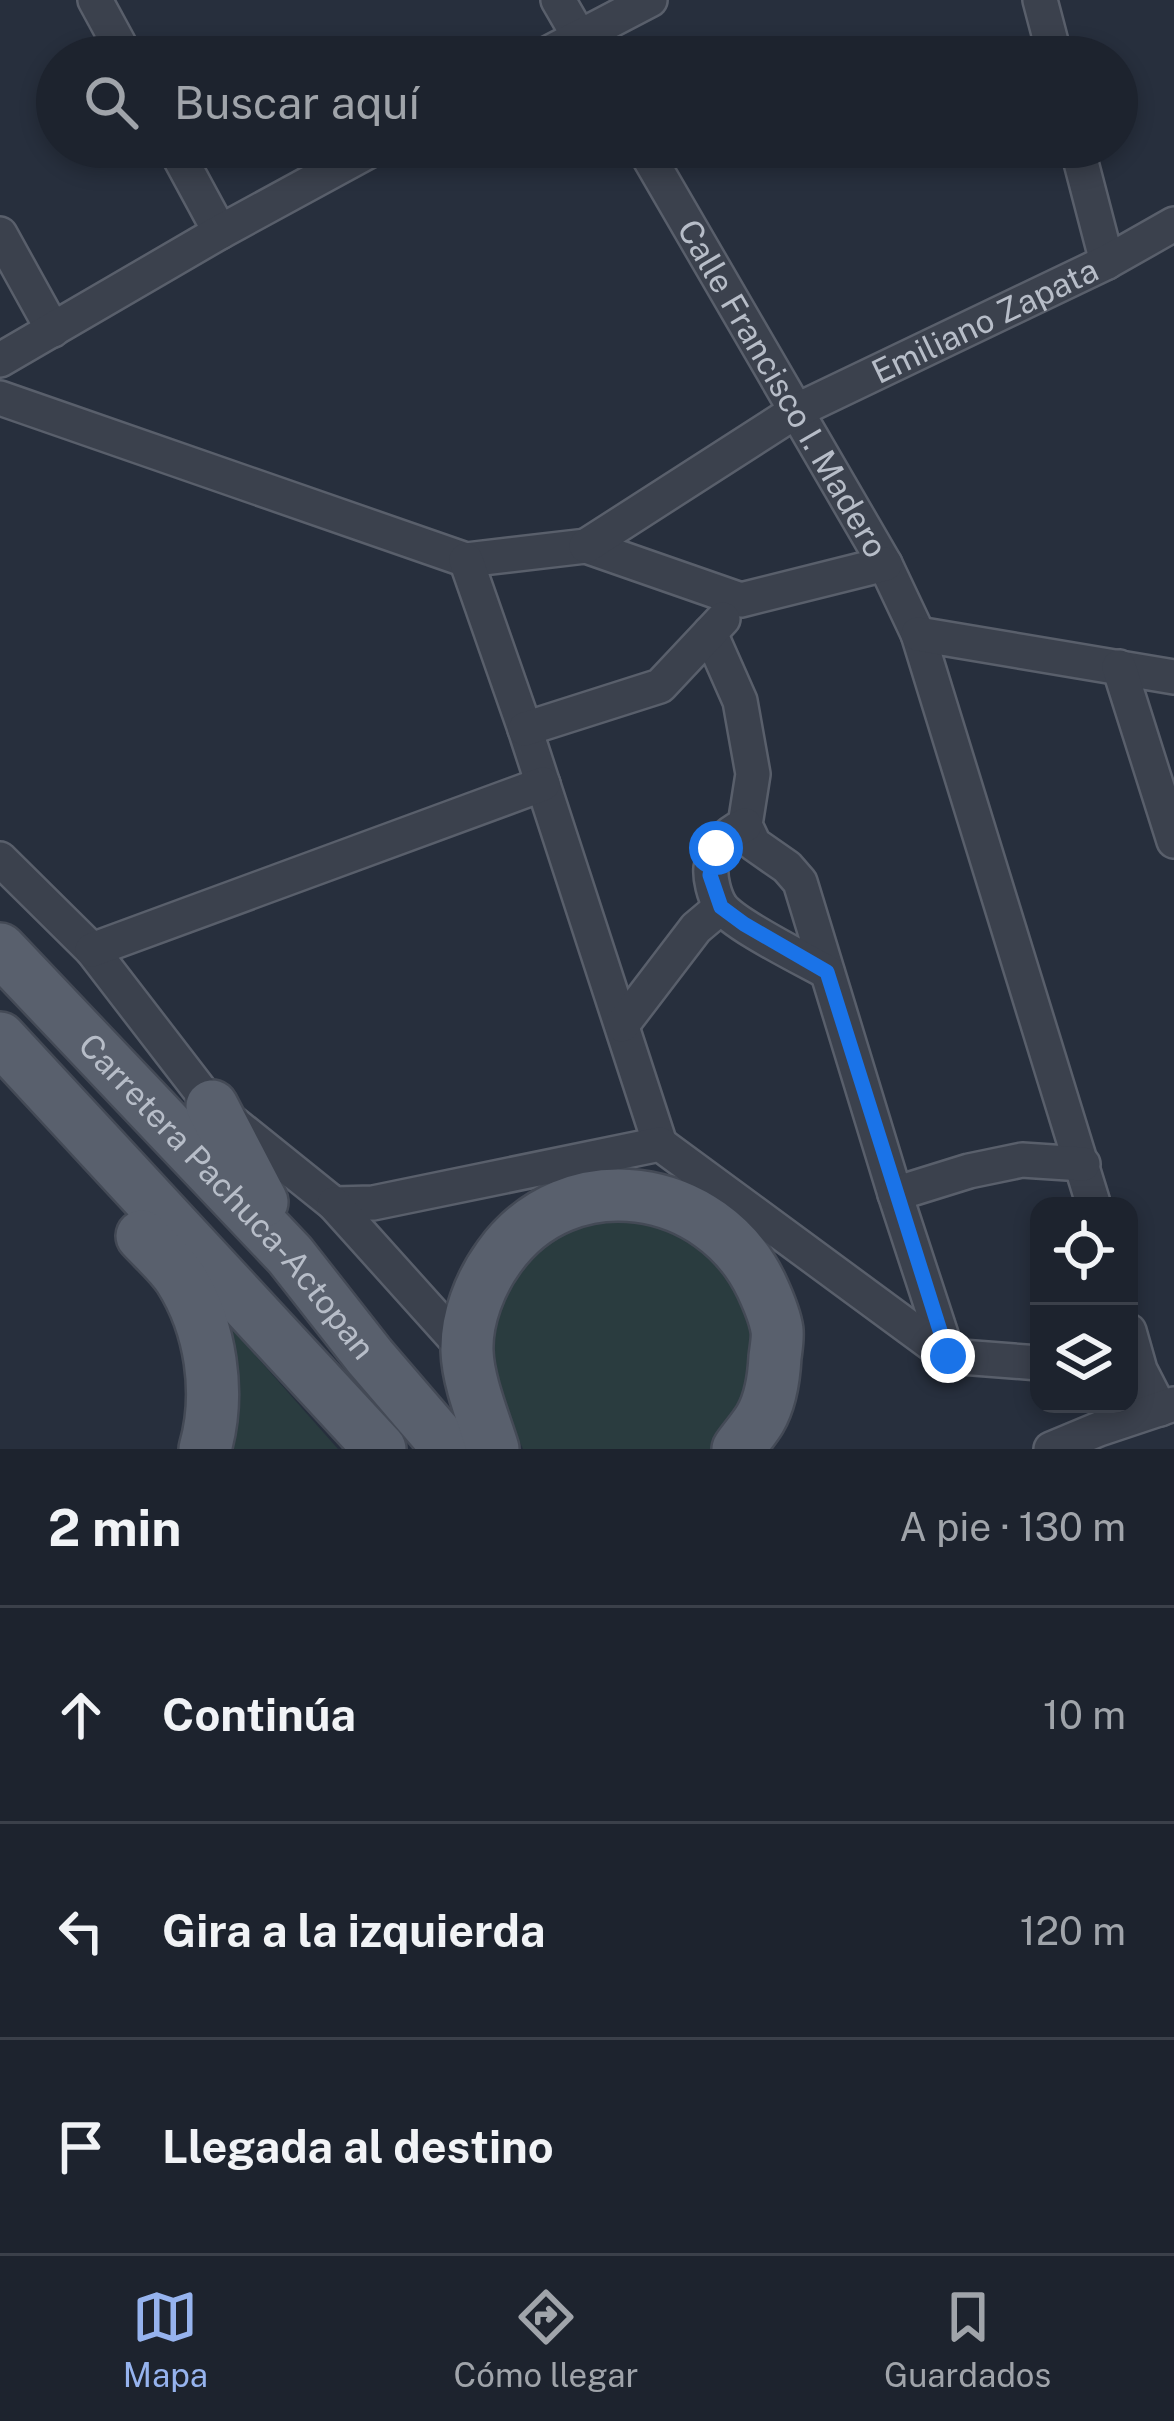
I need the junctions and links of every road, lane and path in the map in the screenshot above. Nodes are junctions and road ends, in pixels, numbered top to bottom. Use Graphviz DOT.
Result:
graph roads {
  1 [pos="95,0"];
  2 [pos="558,0"];
  3 [pos="650,0"];
  4 [pos="1040,0"];
  5 [pos="115,36"];
  6 [pos="579,36"];
  7 [pos="600,36"];
  8 [pos="1049,36"];
  9 [pos="185,168"];
  10 [pos="337,168"];
  11 [pos="655,168"];
  12 [pos="1082,168"];
  13 [pos="1174,224"];
  14 [pos="220,232"];
  15 [pos="0,234"];
  16 [pos="1106,262"];
  17 [pos="53,330"];
  18 [pos="0,360"];
  19 [pos="0,398"];
  20 [pos="796,411"];
  21 [pos="586,546"];
  22 [pos="466,560"];
  23 [pos="885,564"];
  24 [pos="741,600"];
  25 [pos="710,633"];
  26 [pos="918,634"];
  27 [pos="1119,667"];
  28 [pos="1174,677"];
  29 [pos="525,729"];
  30 [pos="543,784"];
  31 [pos="746,825"];
  32 [pos="1174,841"];
  33 [pos="0,859"];
  34 [pos="721,907"];
  35 [pos="0,949"];
  36 [pos="92,950"];
  37 [pos="827,972"];
  38 [pos="622,1025"];
  39 [pos="0,1038"];
  40 [pos="0,1081"];
  41 [pos="212,1106"];
  42 [pos="660,1144"];
  43 [pos="1082,1164"];
  44 [pos="895,1194"];
  45 [pos="1091,1197"];
  46 [pos="334,1204"];
  47 [pos="290,1256"];
  48 [pos="237,1292"];
  49 [pos="467,1352"];
  50 [pos="948,1356"];
  51 [pos="1030,1362"];
  52 [pos="1138,1374"];
  53 [pos="1167,1406"];
  54 [pos="1102,1439"];
  55 [pos="205,1449"];
  56 [pos="360,1449"];
  57 [pos="380,1449"];
  58 [pos="449,1449"];
  59 [pos="493,1449"];
  60 [pos="738,1449"];
  61 [pos="1052,1449"];
  1 -- 5 [label="street"];
  2 -- 6 [label="street"];
  3 -- 7 [label="street"];
  4 -- 8 [label="street"];
  9 -- 14 [label="street"];
  10 -- 14 [label="street"];
  11 -- 20 [label="street, Calle Francisco I. Madero"];
  12 -- 16 [label="street"];
  13 -- 16 [label="street, Emiliano Zapata"];
  14 -- 17 [label="street"];
  15 -- 17 [label="street"];
  16 -- 20 [label="street, Emiliano Zapata"];
  17 -- 18 [label="street"];
  19 -- 22 [label="street"];
  20 -- 21 [label="street, Emiliano Zapata"];
  20 -- 23 [label="street, Calle Francisco I. Madero"];
  21 -- 22 [label="street"];
  21 -- 24 [label="street"];
  22 -- 29 [label="street"];
  23 -- 24 [label="street"];
  23 -- 26 [label="street, Calle Francisco I. Madero"];
  24 -- 25 [label="street"];
  25 -- 29 [label="street"];
  25 -- 31 [label="street"];
  26 -- 27 [label="street"];
  26 -- 43 [label="street, Calle Francisco I. Madero"];
  27 -- 28 [label="street"];
  27 -- 32 [label="street"];
  29 -- 30 [label="street"];
  30 -- 36 [label="street"];
  30 -- 38 [label="street"];
  31 -- 34 [label="street"];
  31 -- 37 [label="street"];
  33 -- 36 [label="street"];
  34 -- 37 [label="street"];
  34 -- 38 [label="street"];
  35 -- 47 [label="main road, Carretera Pachuca-Actopan"];
  36 -- 41 [label="street"];
  37 -- 44 [label="street"];
  38 -- 42 [label="street"];
  39 -- 48 [label="main road, Carretera Pachuca-Actopan"];
  40 -- 55 [label="main road"];
  41 -- 46 [label="street"];
  41 -- 47 [label="main road"];
  42 -- 46 [label="street"];
  42 -- 50 [label="street"];
  43 -- 44 [label="street"];
  43 -- 45 [label="street, Calle Francisco I. Madero"];
  44 -- 50 [label="street"];
  46 -- 49 [label="street"];
  47 -- 58 [label="main road, Carretera Pachuca-Actopan"];
  48 -- 56 [label="main road"];
  48 -- 57 [label="main road, Carretera Pachuca-Actopan"];
  49 -- 59 [label="main road"];
  49 -- 60 [label="main road"];
  50 -- 51 [label="street"];
  52 -- 53 [label="street"];
  53 -- 54 [label="street"];
  54 -- 61 [label="street"];
}
